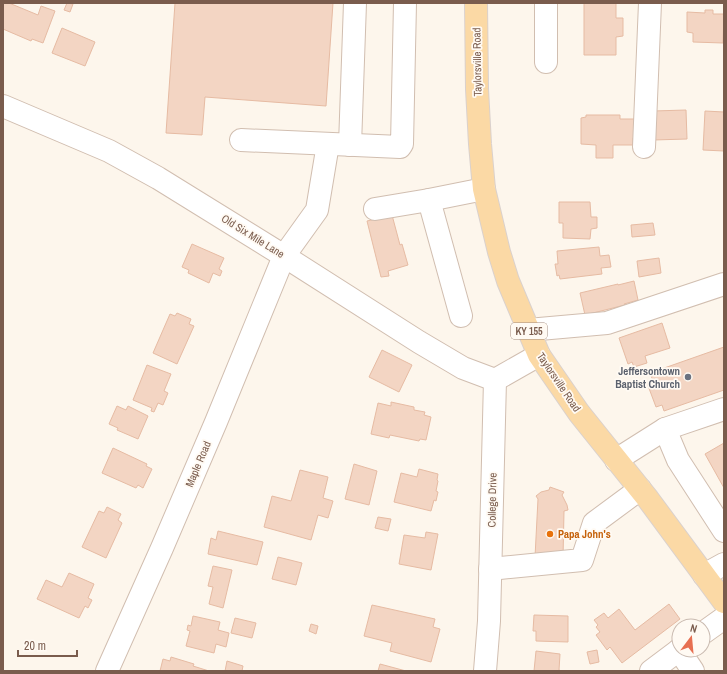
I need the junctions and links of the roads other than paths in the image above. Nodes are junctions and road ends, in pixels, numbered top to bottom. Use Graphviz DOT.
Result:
graph roads {
  1 [pos="355,3"];
  2 [pos="405,3"];
  3 [pos="476,3"];
  4 [pos="546,3"];
  5 [pos="650,3"];
  6 [pos="546,62"];
  7 [pos="3,106"];
  8 [pos="241,140"];
  9 [pos="328,144"];
  10 [pos="350,145"];
  11 [pos="644,147"];
  12 [pos="484,189"];
  13 [pos="429,200"];
  14 [pos="375,209"];
  15 [pos="284,256"];
  16 [pos="724,284"];
  17 [pos="461,316"];
  18 [pos="528,330"];
  19 [pos="539,355"];
  20 [pos="495,380"];
  21 [pos="724,409"];
  22 [pos="665,429"];
  23 [pos="616,460"];
  24 [pos="640,489"];
  25 [pos="724,531"];
  26 [pos="724,564"];
  27 [pos="490,569"];
  28 [pos="704,574"];
  29 [pos="724,602"];
  30 [pos="724,618"];
  31 [pos="711,627"];
  32 [pos="671,656"];
  33 [pos="684,658"];
  34 [pos="107,671"];
  35 [pos="485,671"];
  36 [pos="651,671"];
  37 [pos="693,671"];
  1 -- 10 [label="street"];
  2 -- 10 [label="street"];
  3 -- 12 [label="main road, Taylorsville Road / KY 155"];
  4 -- 6 [label="street"];
  5 -- 11 [label="street"];
  7 -- 15 [label="street, Old Six Mile Lane"];
  8 -- 9 [label="street"];
  9 -- 10 [label="street"];
  9 -- 15 [label="street, Maple Road"];
  12 -- 13 [label="street"];
  12 -- 18 [label="main road, Taylorsville Road / KY 155"];
  13 -- 14 [label="street"];
  13 -- 17 [label="street"];
  15 -- 20 [label="street, Old Six Mile Lane"];
  15 -- 34 [label="street, Maple Road"];
  16 -- 18 [label="street"];
  18 -- 19 [label="main road, Taylorsville Road / KY 155"];
  19 -- 20 [label="street"];
  19 -- 23 [label="main road, Taylorsville Road / KY 155"];
  20 -- 27 [label="street, College Drive"];
  21 -- 22 [label="street"];
  22 -- 23 [label="street"];
  22 -- 25 [label="street"];
  23 -- 24 [label="main road, Taylorsville Road / KY 155"];
  24 -- 27 [label="street"];
  24 -- 28 [label="main road, Taylorsville Road / KY 155"];
  26 -- 28 [label="street"];
  27 -- 35 [label="street, College Drive"];
  28 -- 29 [label="main road, Taylorsville Road / KY 155"];
  30 -- 31 [label="street"];
  32 -- 36 [label="street"];
  33 -- 37 [label="street"];
}
